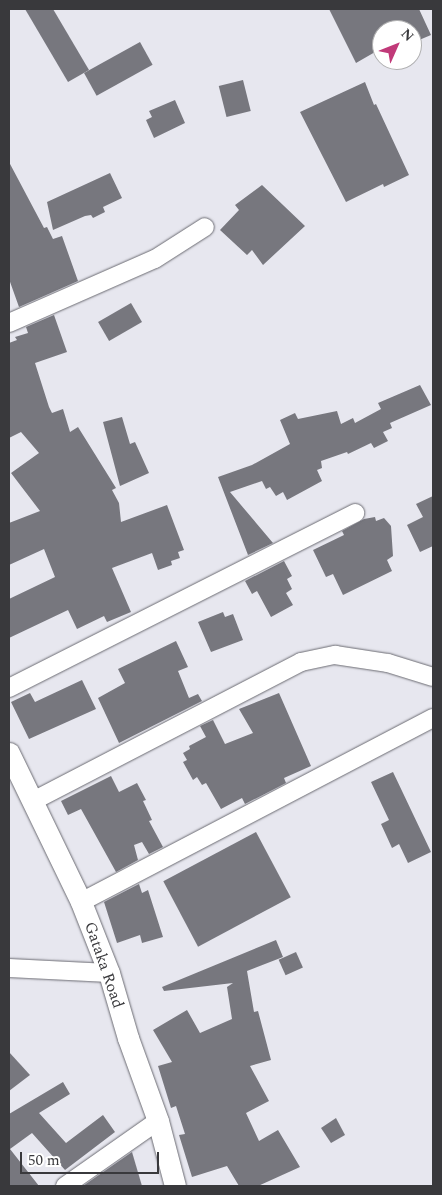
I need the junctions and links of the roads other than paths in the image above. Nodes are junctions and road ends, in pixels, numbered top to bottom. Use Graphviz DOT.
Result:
graph roads {
  1 [pos="205,227"];
  2 [pos="9,324"];
  3 [pos="355,513"];
  4 [pos="433,677"];
  5 [pos="9,688"];
  6 [pos="433,718"];
  7 [pos="9,753"];
  8 [pos="33,801"];
  9 [pos="81,902"];
  10 [pos="9,968"];
  11 [pos="108,973"];
  12 [pos="158,1121"];
  13 [pos="65,1186"];
  14 [pos="175,1186"];
  1 -- 2 [label="street"];
  3 -- 5 [label="street"];
  4 -- 8 [label="street"];
  6 -- 9 [label="street"];
  7 -- 8 [label="street, Gataka Road"];
  8 -- 9 [label="street, Gataka Road"];
  9 -- 11 [label="street, Gataka Road"];
  10 -- 11 [label="street"];
  11 -- 12 [label="street, Gataka Road"];
  12 -- 13 [label="street"];
  12 -- 14 [label="street, Gataka Road"];
}
